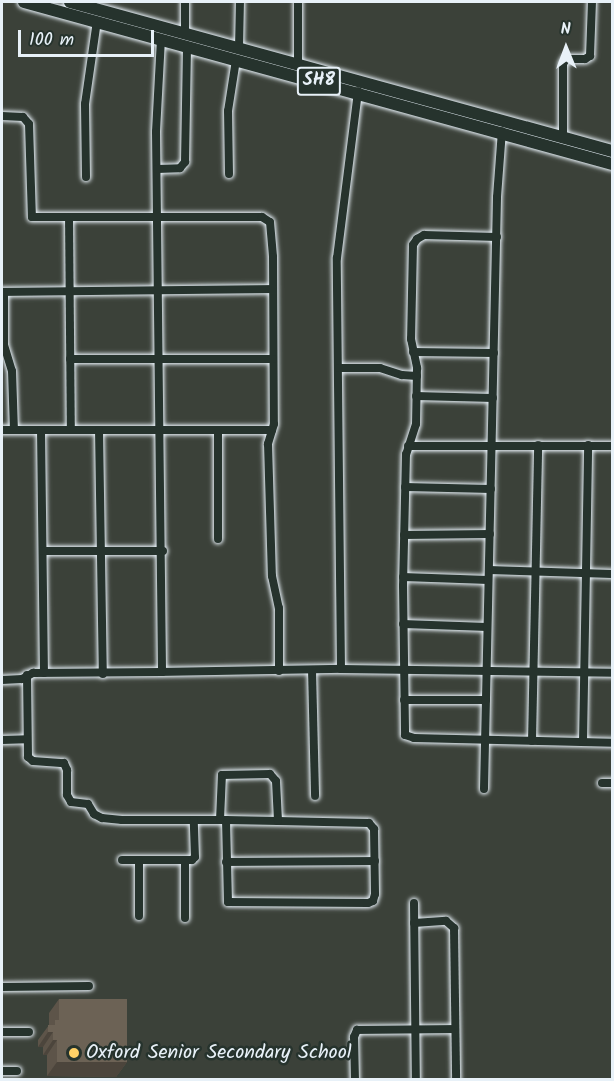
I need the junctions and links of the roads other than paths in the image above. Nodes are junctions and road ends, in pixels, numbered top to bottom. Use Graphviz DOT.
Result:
graph roads {
  1 [pos="24,2"];
  2 [pos="74,2"];
  3 [pos="185,2"];
  4 [pos="240,2"];
  5 [pos="298,2"];
  6 [pos="592,2"];
  7 [pos="97,21"];
  8 [pos="185,32"];
  9 [pos="161,39"];
  10 [pos="188,46"];
  11 [pos="237,54"];
  12 [pos="298,62"];
  13 [pos="359,86"];
  14 [pos="2,116"];
  15 [pos="502,126"];
  16 [pos="563,137"];
  17 [pos="612,151"];
  18 [pos="612,164"];
  19 [pos="156,169"];
  20 [pos="229,174"];
  21 [pos="86,177"];
  22 [pos="69,217"];
  23 [pos="157,217"];
  24 [pos="496,237"];
  25 [pos="273,289"];
  26 [pos="159,290"];
  27 [pos="3,292"];
  28 [pos="69,292"];
  29 [pos="413,352"];
  30 [pos="494,353"];
  31 [pos="70,359"];
  32 [pos="160,359"];
  33 [pos="273,359"];
  34 [pos="339,368"];
  35 [pos="417,376"];
  36 [pos="416,396"];
  37 [pos="493,398"];
  38 [pos="160,429"];
  39 [pos="2,430"];
  40 [pos="14,430"];
  41 [pos="41,430"];
  42 [pos="71,430"];
  43 [pos="99,430"];
  44 [pos="218,430"];
  45 [pos="272,430"];
  46 [pos="492,444"];
  47 [pos="538,445"];
  48 [pos="588,445"];
  49 [pos="408,446"];
  50 [pos="612,446"];
  51 [pos="405,487"];
  52 [pos="491,489"];
  53 [pos="490,534"];
  54 [pos="404,535"];
  55 [pos="218,539"];
  56 [pos="43,551"];
  57 [pos="163,551"];
  58 [pos="101,552"];
  59 [pos="489,570"];
  60 [pos="535,571"];
  61 [pos="585,573"];
  62 [pos="612,574"];
  63 [pos="403,577"];
  64 [pos="488,580"];
  65 [pos="403,624"];
  66 [pos="488,627"];
  67 [pos="404,668"];
  68 [pos="341,669"];
  69 [pos="312,670"];
  70 [pos="487,670"];
  71 [pos="279,671"];
  72 [pos="533,671"];
  73 [pos="162,672"];
  74 [pos="583,672"];
  75 [pos="45,673"];
  76 [pos="612,673"];
  77 [pos="103,674"];
  78 [pos="27,675"];
  79 [pos="2,680"];
  80 [pos="404,700"];
  81 [pos="486,700"];
  82 [pos="2,740"];
  83 [pos="27,740"];
  84 [pos="485,740"];
  85 [pos="531,741"];
  86 [pos="583,742"];
  87 [pos="612,743"];
  88 [pos="602,783"];
  89 [pos="612,783"];
  90 [pos="484,789"];
  91 [pos="315,796"];
  92 [pos="194,820"];
  93 [pos="223,820"];
  94 [pos="278,821"];
  95 [pos="122,860"];
  96 [pos="139,860"];
  97 [pos="185,860"];
  98 [pos="375,861"];
  99 [pos="226,862"];
  100 [pos="414,903"];
  101 [pos="139,916"];
  102 [pos="185,918"];
  103 [pos="414,923"];
  104 [pos="88,986"];
  105 [pos="2,987"];
  106 [pos="416,1029"];
  107 [pos="455,1029"];
  108 [pos="2,1032"];
  109 [pos="29,1032"];
  110 [pos="2,1071"];
  111 [pos="17,1071"];
  112 [pos="355,1080"];
  113 [pos="416,1080"];
  114 [pos="456,1080"];
  1 -- 7 [label="main road, SH8"];
  2 -- 8 [label="main road, SH8"];
  3 -- 8 [label="street"];
  4 -- 11 [label="street"];
  5 -- 12 [label="street"];
  6 -- 16 [label="street"];
  7 -- 9 [label="main road, SH8"];
  7 -- 21 [label="street"];
  8 -- 11 [label="main road, SH8"];
  9 -- 10 [label="main road, SH8"];
  9 -- 19 [label="street"];
  10 -- 11 [label="main road, SH8"];
  10 -- 19 [label="street"];
  11 -- 12 [label="main road, SH8"];
  11 -- 13 [label="main road, SH8"];
  11 -- 20 [label="street"];
  12 -- 13 [label="main road, SH8"];
  13 -- 15 [label="main road, SH8"];
  13 -- 34 [label="street"];
  14 -- 22 [label="street"];
  15 -- 16 [label="main road, SH8"];
  15 -- 18 [label="main road, SH8"];
  15 -- 24 [label="street"];
  16 -- 17 [label="main road, SH8"];
  19 -- 23 [label="street"];
  22 -- 23 [label="street"];
  22 -- 28 [label="street"];
  23 -- 25 [label="street"];
  23 -- 26 [label="street"];
  24 -- 29 [label="street"];
  24 -- 30 [label="street"];
  25 -- 26 [label="street"];
  25 -- 33 [label="street"];
  26 -- 28 [label="street"];
  26 -- 32 [label="street"];
  27 -- 28 [label="street"];
  27 -- 40 [label="street"];
  28 -- 31 [label="street"];
  29 -- 30 [label="street"];
  29 -- 35 [label="street"];
  30 -- 37 [label="street"];
  31 -- 32 [label="street"];
  31 -- 42 [label="street"];
  32 -- 33 [label="street"];
  32 -- 38 [label="street"];
  33 -- 45 [label="street"];
  34 -- 35 [label="street"];
  34 -- 68 [label="street"];
  35 -- 36 [label="street"];
  36 -- 37 [label="street"];
  36 -- 49 [label="street"];
  37 -- 46 [label="street"];
  38 -- 43 [label="street"];
  38 -- 44 [label="street"];
  38 -- 57 [label="street"];
  39 -- 40 [label="street"];
  40 -- 41 [label="street"];
  41 -- 42 [label="street"];
  41 -- 56 [label="street"];
  42 -- 43 [label="street"];
  43 -- 58 [label="street"];
  44 -- 45 [label="street"];
  44 -- 55 [label="street"];
  45 -- 71 [label="street"];
  46 -- 47 [label="street"];
  46 -- 49 [label="street"];
  46 -- 52 [label="street"];
  47 -- 48 [label="street"];
  47 -- 60 [label="street"];
  48 -- 50 [label="street"];
  48 -- 61 [label="street"];
  49 -- 51 [label="street"];
  51 -- 52 [label="street"];
  51 -- 54 [label="street"];
  52 -- 53 [label="street"];
  53 -- 54 [label="street"];
  53 -- 59 [label="street"];
  54 -- 63 [label="street"];
  56 -- 58 [label="street"];
  56 -- 75 [label="street"];
  57 -- 58 [label="street"];
  57 -- 73 [label="street"];
  58 -- 77 [label="street"];
  59 -- 60 [label="street"];
  59 -- 64 [label="street"];
  60 -- 61 [label="street"];
  60 -- 72 [label="street"];
  61 -- 62 [label="street"];
  61 -- 74 [label="street"];
  63 -- 64 [label="street"];
  63 -- 65 [label="street"];
  64 -- 66 [label="street"];
  65 -- 66 [label="street"];
  65 -- 67 [label="street"];
  66 -- 70 [label="street"];
  67 -- 68 [label="street"];
  67 -- 70 [label="street"];
  67 -- 80 [label="street"];
  68 -- 69 [label="street"];
  69 -- 71 [label="street"];
  69 -- 91 [label="street"];
  70 -- 72 [label="street"];
  70 -- 81 [label="street"];
  71 -- 73 [label="street"];
  72 -- 74 [label="street"];
  72 -- 85 [label="street"];
  73 -- 77 [label="street"];
  74 -- 76 [label="street"];
  74 -- 86 [label="street"];
  75 -- 77 [label="street"];
  75 -- 78 [label="street"];
  78 -- 79 [label="street"];
  78 -- 83 [label="street"];
  80 -- 81 [label="street"];
  80 -- 84 [label="street"];
  81 -- 84 [label="street"];
  82 -- 83 [label="street"];
  83 -- 92 [label="street"];
  84 -- 85 [label="street"];
  84 -- 90 [label="street"];
  85 -- 86 [label="street"];
  86 -- 87 [label="street"];
  88 -- 89 [label="street"];
  92 -- 93 [label="street"];
  92 -- 97 [label="street"];
  93 -- 94 [label="street"];
  93 -- 94 [label="street"];
  93 -- 99 [label="street"];
  94 -- 98 [label="street"];
  95 -- 96 [label="street"];
  96 -- 97 [label="street"];
  96 -- 101 [label="street"];
  97 -- 102 [label="street"];
  98 -- 99 [label="street"];
  98 -- 99 [label="street"];
  100 -- 103 [label="street"];
  103 -- 106 [label="street"];
  103 -- 107 [label="street"];
  104 -- 105 [label="street"];
  106 -- 107 [label="street"];
  106 -- 112 [label="street"];
  106 -- 113 [label="street"];
  107 -- 114 [label="street"];
  108 -- 109 [label="street"];
  110 -- 111 [label="street"];
}
